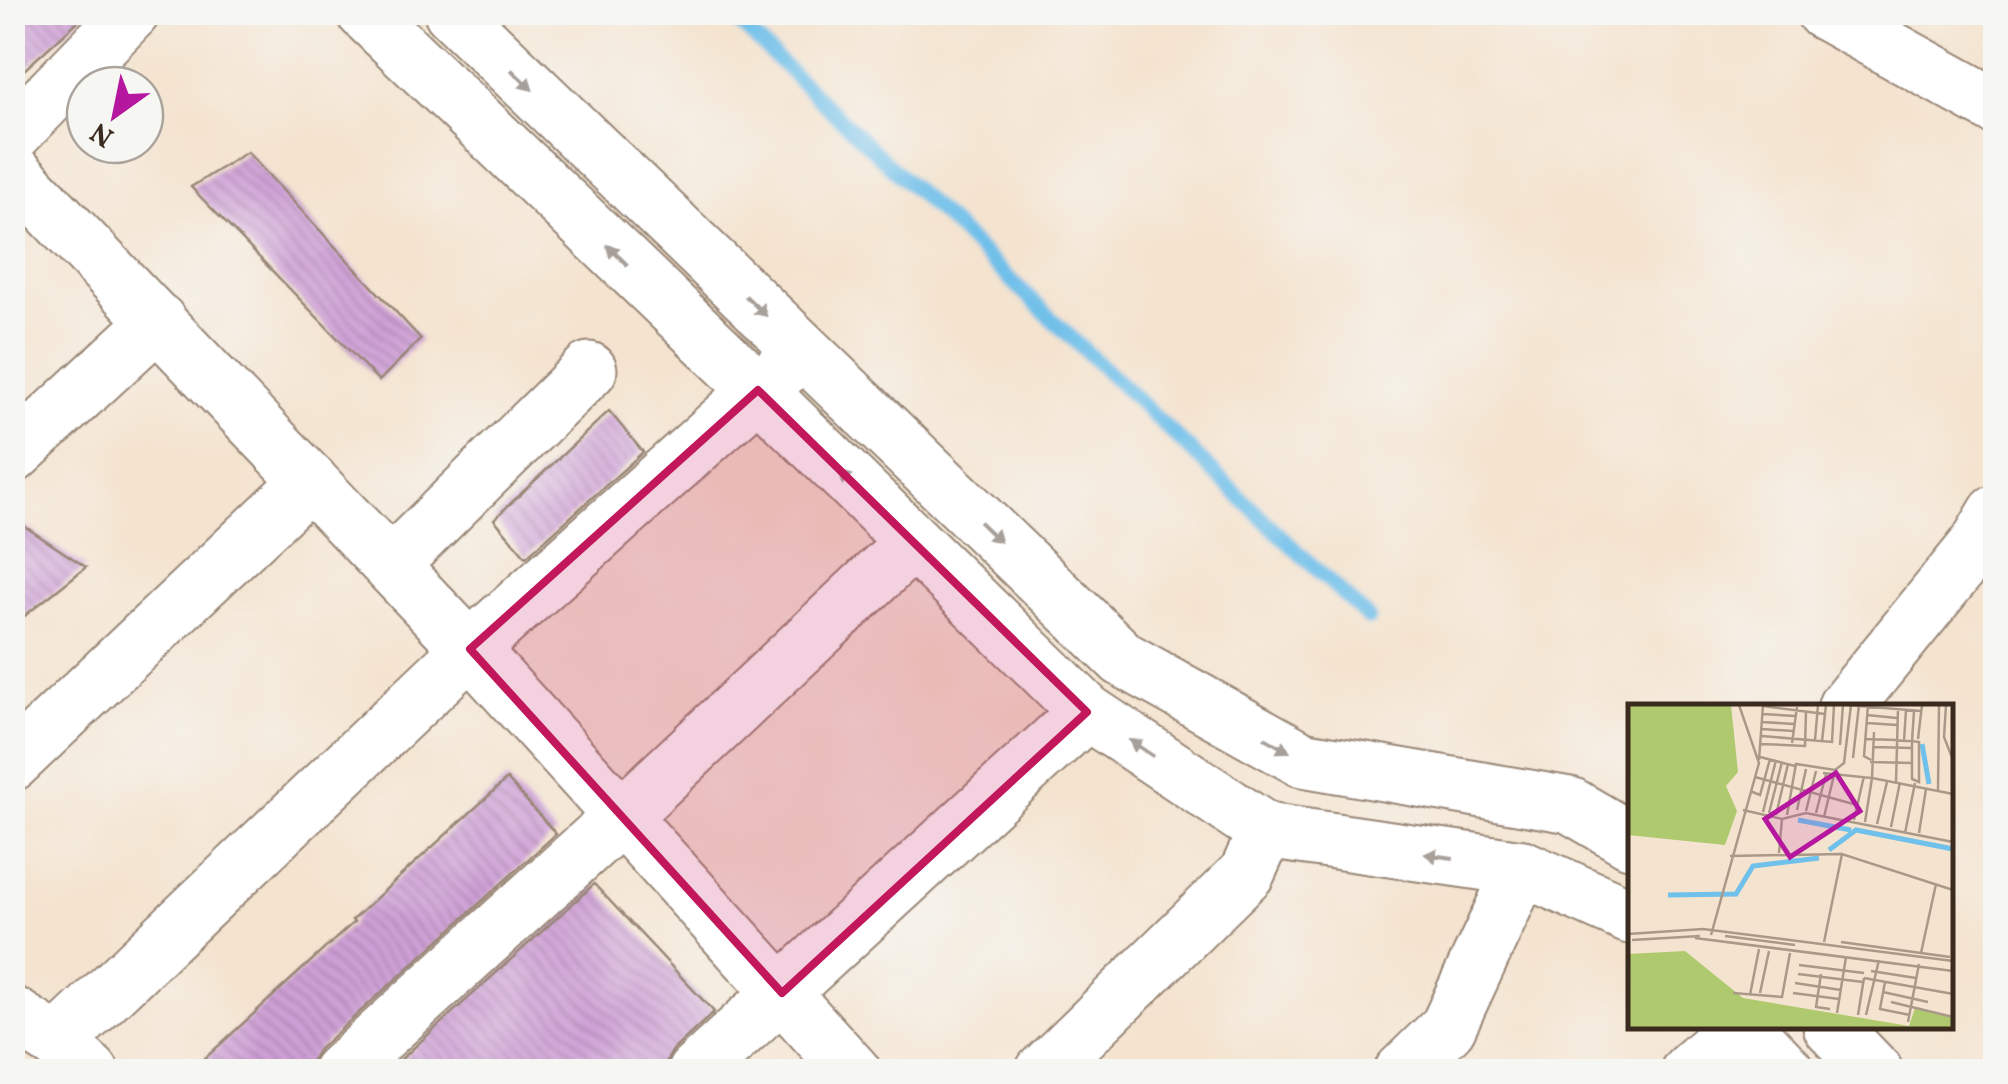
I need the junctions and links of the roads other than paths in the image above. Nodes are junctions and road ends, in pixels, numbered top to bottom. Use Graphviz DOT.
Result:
graph roads {
  1 [pos="132,12"];
  2 [pos="364,12"];
  3 [pos="452,12"];
  4 [pos="1824,12"];
  5 [pos="1996,107"];
  6 [pos="12,134"];
  7 [pos="12,170"];
  8 [pos="158,321"];
  9 [pos="803,352"];
  10 [pos="589,370"];
  11 [pos="758,390"];
  12 [pos="12,456"];
  13 [pos="310,481"];
  14 [pos="1996,513"];
  15 [pos="912,543"];
  16 [pos="391,566"];
  17 [pos="470,648"];
  18 [pos="1848,704"];
  19 [pos="1087,712"];
  20 [pos="12,763"];
  21 [pos="622,816"];
  22 [pos="1266,831"];
  23 [pos="1628,839"];
  24 [pos="1522,868"];
  25 [pos="1628,915"];
  26 [pos="782,993"];
  27 [pos="1738,1029"];
  28 [pos="1744,1029"];
  29 [pos="1835,1029"];
  30 [pos="54,1042"];
  31 [pos="340,1072"];
  32 [pos="695,1072"];
  33 [pos="854,1072"];
  34 [pos="1043,1072"];
  35 [pos="1402,1072"];
  36 [pos="1688,1072"];
  37 [pos="1787,1072"];
  38 [pos="1875,1072"];
  1 -- 6 [label="street"];
  11 -- 2 [label="street, one-way"];
  3 -- 9 [label="street, one-way"];
  4 -- 5 [label="street"];
  7 -- 8 [label="street"];
  8 -- 12 [label="street"];
  8 -- 13 [label="street"];
  9 -- 11 [label="street"];
  9 -- 23 [label="street, one-way"];
  10 -- 16 [label="street"];
  15 -- 11 [label="street, one-way"];
  11 -- 17 [label="street"];
  13 -- 16 [label="street"];
  13 -- 20 [label="street"];
  14 -- 18 [label="street"];
  15 -- 19 [label="street"];
  15 -- 21 [label="street"];
  16 -- 17 [label="street"];
  17 -- 21 [label="street"];
  17 -- 30 [label="street"];
  22 -- 19 [label="street, one-way"];
  19 -- 26 [label="street"];
  21 -- 26 [label="street"];
  21 -- 31 [label="street"];
  24 -- 22 [label="street, one-way"];
  22 -- 34 [label="street"];
  24 -- 25 [label="street"];
  24 -- 35 [label="street"];
  26 -- 32 [label="street"];
  26 -- 33 [label="street"];
  27 -- 36 [label="street"];
  28 -- 37 [label="street"];
  29 -- 38 [label="street"];
}
